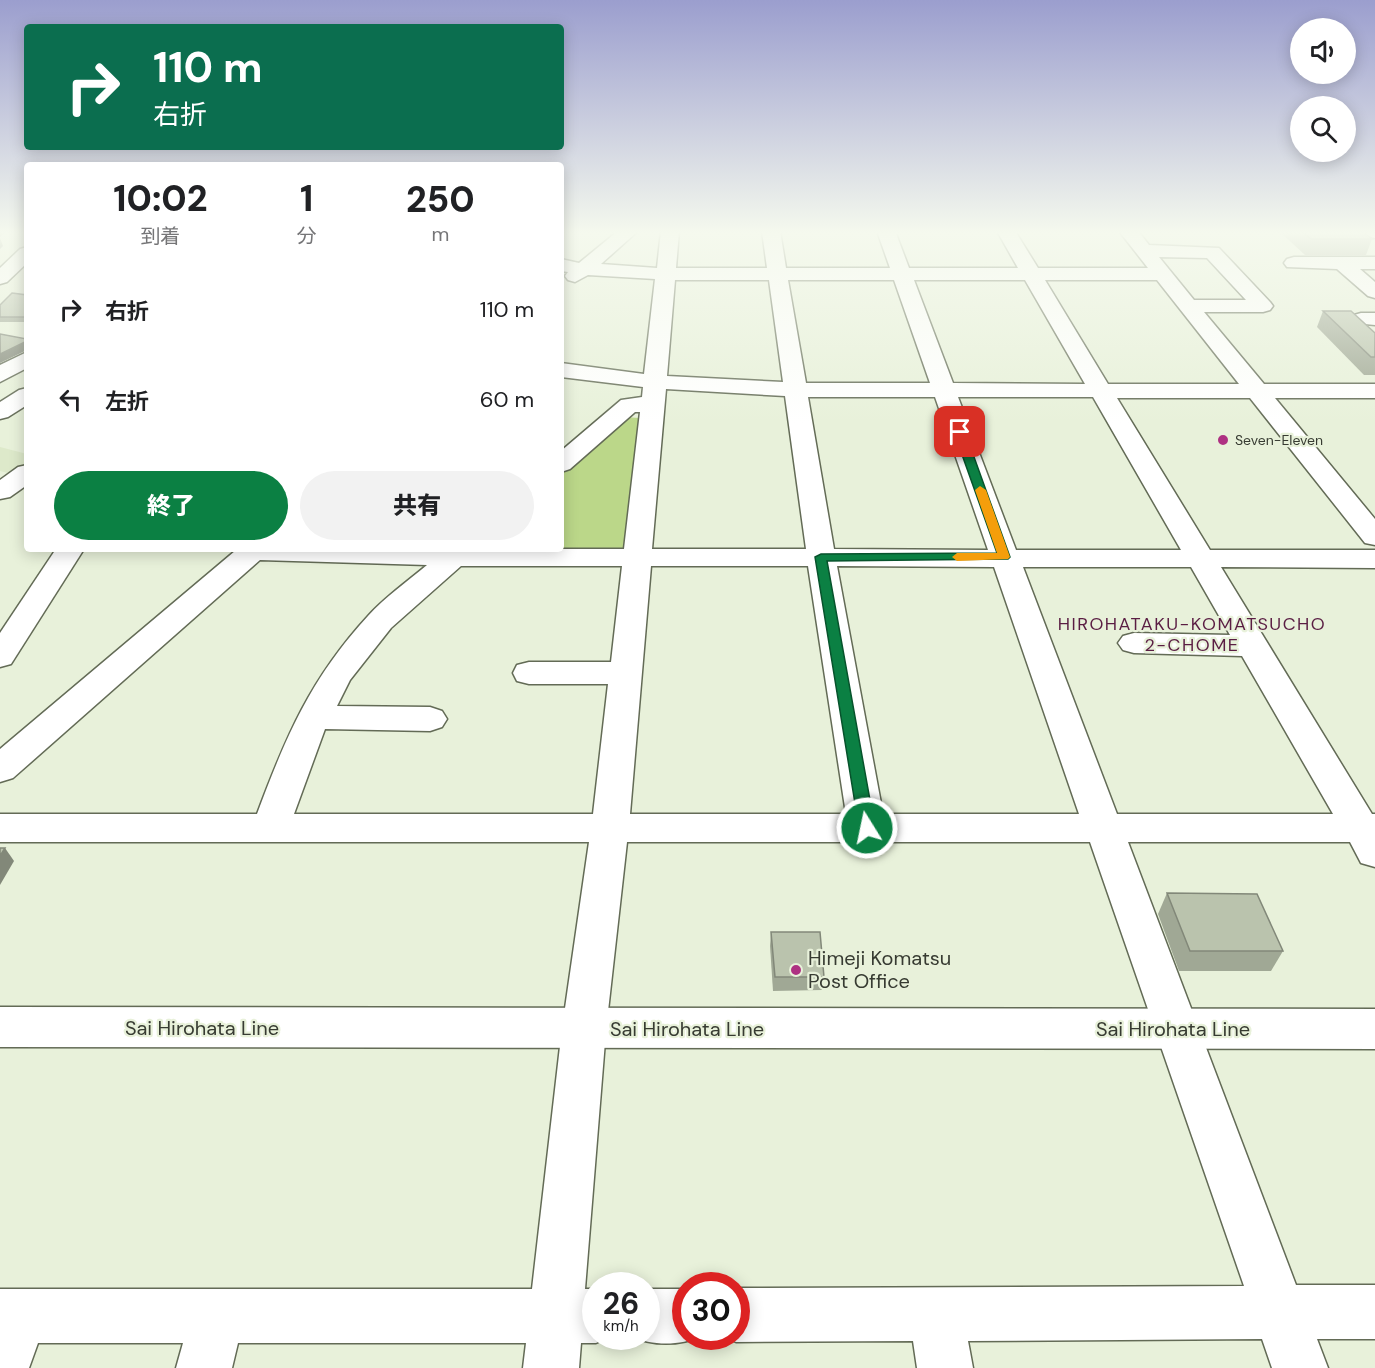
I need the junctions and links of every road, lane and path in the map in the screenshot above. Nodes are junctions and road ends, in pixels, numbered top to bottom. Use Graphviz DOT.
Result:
graph roads {
  1 [pos="664,295"];
  2 [pos="781,295"];
  3 [pos="910,295"];
  4 [pos="1044,295"];
  5 [pos="1179,295"];
  6 [pos="1252,295"];
  7 [pos="1188,306"];
  8 [pos="24,361"];
  9 [pos="564,371"];
  10 [pos="0,375"];
  11 [pos="797,390"];
  12 [pos="945,390"];
  13 [pos="1101,391"];
  14 [pos="1257,391"];
  15 [pos="1375,391"];
  16 [pos="653,393"];
  17 [pos="24,397"];
  18 [pos="0,412"];
  19 [pos="564,461"];
  20 [pos="1365,512"];
  21 [pos="1375,537"];
  22 [pos="68,552"];
  23 [pos="250,552"];
  24 [pos="390,552"];
  25 [pos="459,553"];
  26 [pos="636,557"];
  27 [pos="821,557"];
  28 [pos="1004,557"];
  29 [pos="1200,557"];
  30 [pos="1375,559"];
  31 [pos="1134,643"];
  32 [pos="1252,646"];
  33 [pos="0,657"];
  34 [pos="529,673"];
  35 [pos="624,673"];
  36 [pos="313,717"];
  37 [pos="430,719"];
  38 [pos="0,769"];
  39 [pos="0,828"];
  40 [pos="270,828"];
  41 [pos="610,828"];
  42 [pos="867,828"];
  43 [pos="1103,828"];
  44 [pos="1370,836"];
  45 [pos="0,1027"];
  46 [pos="584,1029"];
  47 [pos="1175,1029"];
  48 [pos="1375,1029"];
  49 [pos="1279,1312"];
  50 [pos="1375,1312"];
  51 [pos="936,1313"];
  52 [pos="750,1315"];
  53 [pos="11,1316"];
  54 [pos="218,1316"];
  55 [pos="576,1317"];
  56 [pos="1,1368"];
  57 [pos="204,1368"];
  58 [pos="551,1368"];
  59 [pos="945,1368"];
  60 [pos="1300,1368"];
  1 -- 16 [label="street"];
  2 -- 11 [label="street"];
  3 -- 12 [label="street"];
  4 -- 13 [label="street"];
  5 -- 7 [label="street"];
  6 -- 7 [label="street"];
  7 -- 14 [label="street"];
  8 -- 10 [label="street"];
  9 -- 16 [label="street"];
  11 -- 12 [label="street"];
  11 -- 16 [label="street"];
  11 -- 27 [label="street"];
  12 -- 13 [label="street"];
  12 -- 28 [label="street"];
  13 -- 14 [label="street"];
  13 -- 29 [label="street"];
  14 -- 15 [label="street"];
  14 -- 20 [label="street"];
  16 -- 19 [label="street"];
  16 -- 26 [label="street"];
  17 -- 18 [label="street"];
  20 -- 21 [label="street"];
  22 -- 33 [label="street"];
  23 -- 38 [label="street"];
  24 -- 25 [label="street"];
  25 -- 26 [label="street"];
  25 -- 36 [label="street"];
  26 -- 27 [label="street"];
  26 -- 35 [label="street"];
  27 -- 28 [label="street"];
  27 -- 42 [label="street"];
  28 -- 29 [label="street"];
  28 -- 43 [label="street"];
  29 -- 30 [label="street"];
  29 -- 32 [label="street"];
  31 -- 32 [label="street"];
  32 -- 44 [label="street"];
  34 -- 35 [label="street"];
  35 -- 41 [label="street"];
  36 -- 37 [label="street"];
  36 -- 40 [label="street"];
  39 -- 40 [label="street"];
  40 -- 41 [label="street"];
  41 -- 42 [label="street"];
  41 -- 46 [label="street"];
  42 -- 43 [label="street"];
  43 -- 44 [label="street"];
  43 -- 47 [label="street"];
  45 -- 46 [label="street, Sai Hirohata Line"];
  46 -- 47 [label="street, Sai Hirohata Line"];
  46 -- 55 [label="street"];
  47 -- 48 [label="street, Sai Hirohata Line"];
  47 -- 49 [label="street"];
  49 -- 50 [label="street"];
  49 -- 51 [label="street"];
  49 -- 60 [label="street"];
  51 -- 52 [label="street"];
  51 -- 59 [label="street"];
  53 -- 54 [label="street"];
  53 -- 56 [label="street"];
  54 -- 55 [label="street"];
  54 -- 57 [label="street"];
  55 -- 58 [label="street"];
}
